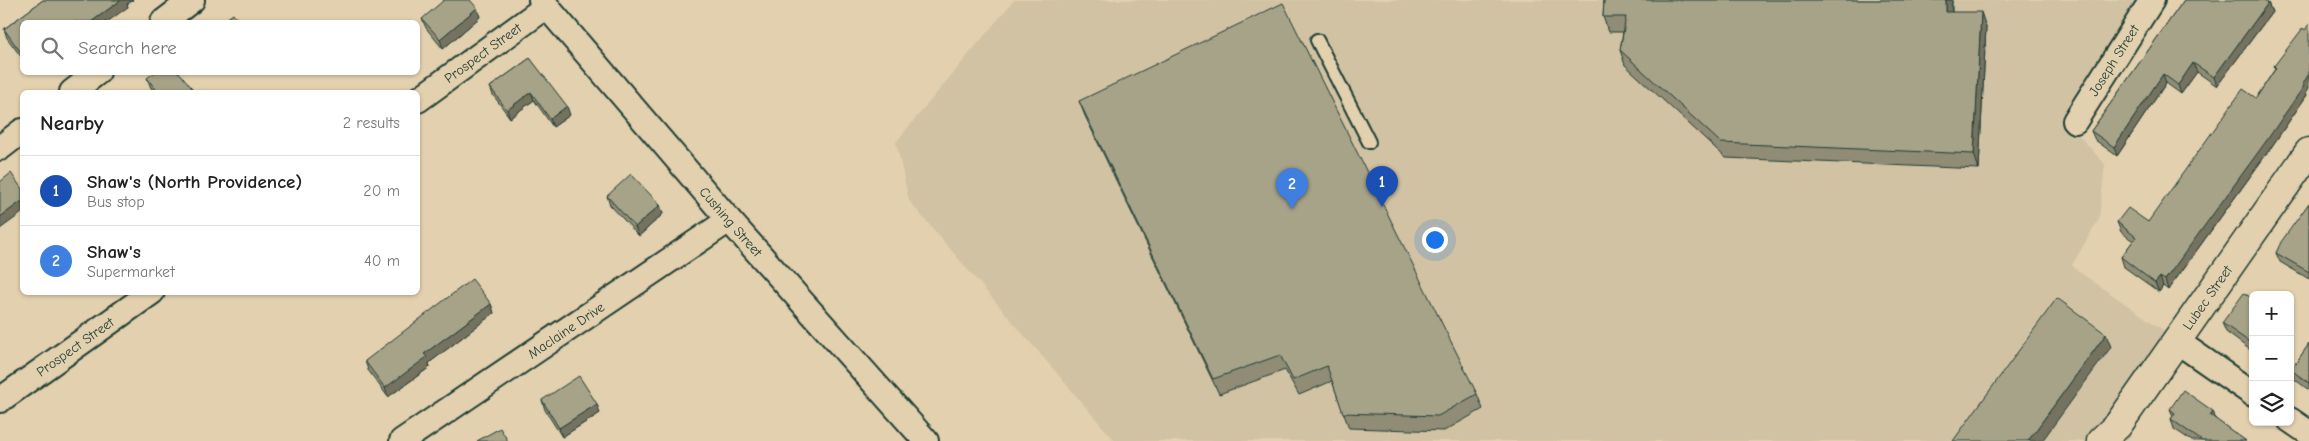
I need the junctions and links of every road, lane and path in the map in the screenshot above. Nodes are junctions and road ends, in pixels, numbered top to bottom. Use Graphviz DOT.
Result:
graph roads {
  1 [pos="192,0"];
  2 [pos="2152,0"];
  3 [pos="544,3"];
  4 [pos="166,20"];
  5 [pos="1317,40"];
  6 [pos="94,75"];
  7 [pos="75,90"];
  8 [pos="420,98"];
  9 [pos="2075,120"];
  10 [pos="20,133"];
  11 [pos="1369,142"];
  12 [pos="0,148"];
  13 [pos="2309,152"];
  14 [pos="728,220"];
  15 [pos="148,295"];
  16 [pos="2178,342"];
  17 [pos="2249,391"];
  18 [pos="0,400"];
  19 [pos="2294,423"];
  20 [pos="2309,434"];
  21 [pos="402,441"];
  22 [pos="926,441"];
  23 [pos="2101,441"];
  1 -- 4 [label="street"];
  2 -- 9 [label="street, Joseph Street"];
  3 -- 8 [label="street, Prospect Street"];
  3 -- 14 [label="street, Cushing Street"];
  5 -- 11 [label="lane"];
  6 -- 7 [label="street"];
  10 -- 12 [label="street"];
  13 -- 16 [label="street, Lubec Street"];
  14 -- 21 [label="street, Maclaine Drive"];
  14 -- 22 [label="street, Cushing Street"];
  15 -- 18 [label="street, Prospect Street"];
  16 -- 17 [label="street"];
  16 -- 23 [label="street, Lubec Street"];
  19 -- 20 [label="street"];
}
